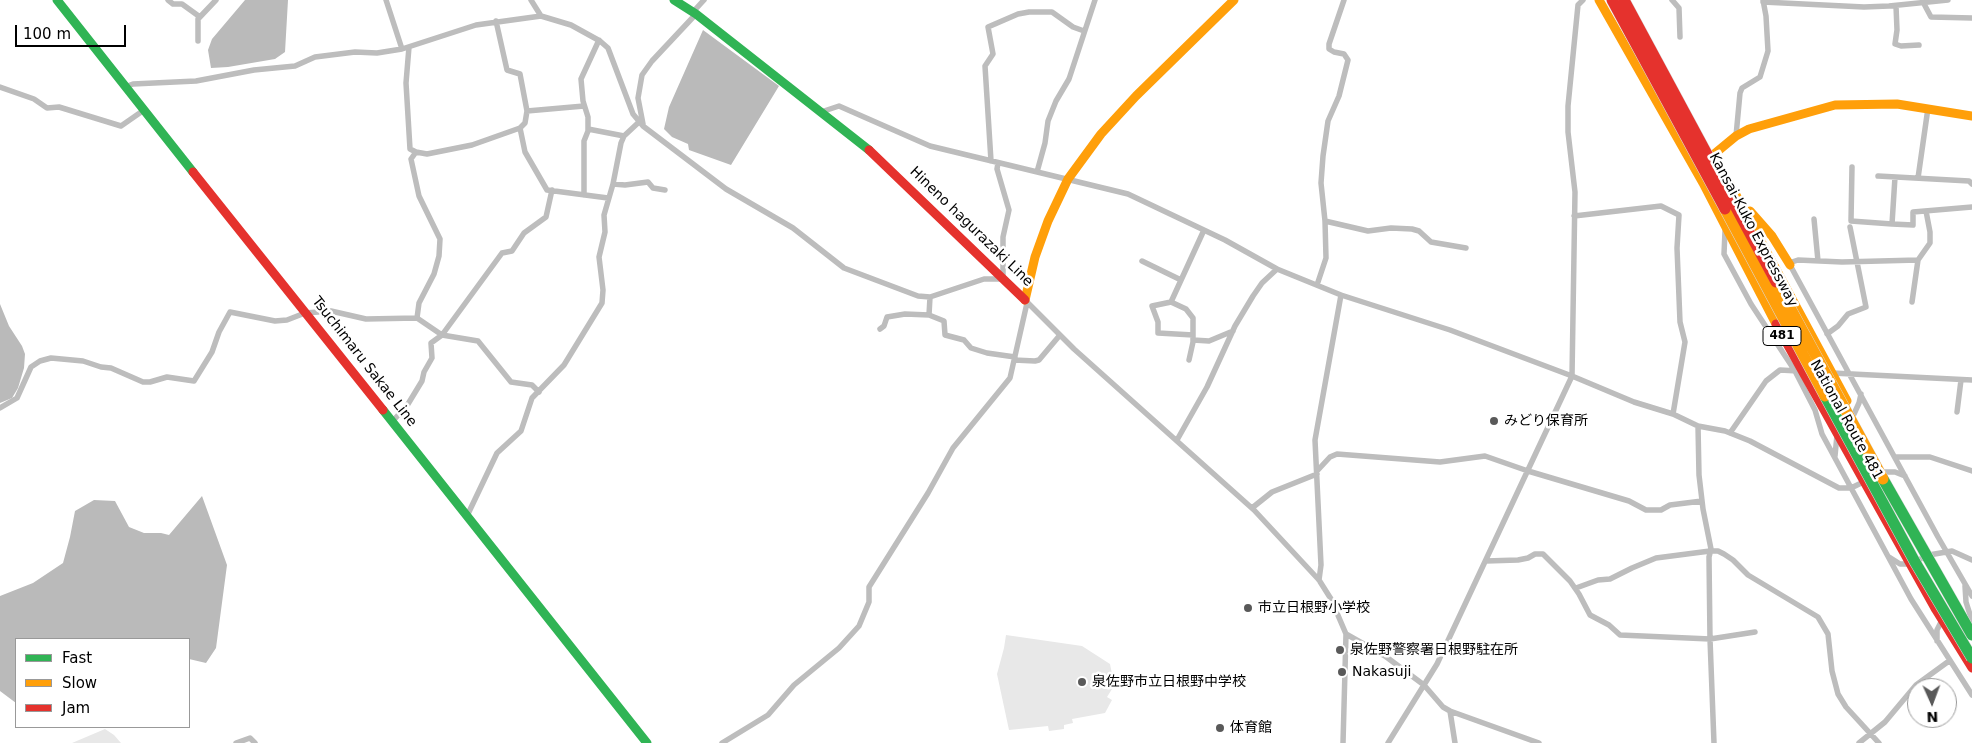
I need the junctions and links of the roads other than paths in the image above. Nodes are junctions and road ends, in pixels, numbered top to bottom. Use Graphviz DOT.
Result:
graph roads {
  1 [pos="57,0"];
  2 [pos="168,0"];
  3 [pos="216,0"];
  4 [pos="386,0"];
  5 [pos="530,0"];
  6 [pos="674,0"];
  7 [pos="704,0"];
  8 [pos="1095,0"];
  9 [pos="1234,0"];
  10 [pos="1344,0"];
  11 [pos="1583,0"];
  12 [pos="1599,0"];
  13 [pos="1612,0"];
  14 [pos="1624,0"];
  15 [pos="1629,0"];
  16 [pos="1672,0"];
  17 [pos="1948,0"];
  18 [pos="1763,1"];
  19 [pos="1924,2"];
  20 [pos="1896,6"];
  21 [pos="694,13"];
  22 [pos="541,16"];
  23 [pos="200,17"];
  24 [pos="1972,18"];
  25 [pos="496,21"];
  26 [pos="1084,31"];
  27 [pos="1680,37"];
  28 [pos="599,40"];
  29 [pos="198,41"];
  30 [pos="1919,45"];
  31 [pos="409,47"];
  32 [pos="402,49"];
  33 [pos="0,87"];
  34 [pos="126,87"];
  35 [pos="584,106"];
  36 [pos="1928,108"];
  37 [pos="144,110"];
  38 [pos="527,110"];
  39 [pos="821,112"];
  40 [pos="1972,116"];
  41 [pos="641,124"];
  42 [pos="520,128"];
  43 [pos="588,129"];
  44 [pos="624,136"];
  45 [pos="1736,136"];
  46 [pos="416,152"];
  47 [pos="1713,155"];
  48 [pos="991,161"];
  49 [pos="998,163"];
  50 [pos="1852,168"];
  51 [pos="1037,172"];
  52 [pos="1878,176"];
  53 [pos="1895,177"];
  54 [pos="1918,178"];
  55 [pos="1068,179"];
  56 [pos="613,184"];
  57 [pos="1972,184"];
  58 [pos="552,190"];
  59 [pos="665,190"];
  60 [pos="1734,192"];
  61 [pos="584,195"];
  62 [pos="608,198"];
  63 [pos="1972,207"];
  64 [pos="1926,210"];
  65 [pos="1574,216"];
  66 [pos="1814,219"];
  67 [pos="1325,221"];
  68 [pos="1892,224"];
  69 [pos="1850,227"];
  70 [pos="1204,230"];
  71 [pos="1466,248"];
  72 [pos="1856,260"];
  73 [pos="1918,260"];
  74 [pos="1142,261"];
  75 [pos="1818,261"];
  76 [pos="1790,264"];
  77 [pos="1277,269"];
  78 [pos="1003,279"];
  79 [pos="1181,280"];
  80 [pos="1317,285"];
  81 [pos="1341,295"];
  82 [pos="930,297"];
  83 [pos="1026,301"];
  84 [pos="1171,302"];
  85 [pos="1912,302"];
  86 [pos="306,313"];
  87 [pos="929,315"];
  88 [pos="417,318"];
  89 [pos="880,329"];
  90 [pos="1233,331"];
  91 [pos="1827,334"];
  92 [pos="442,335"];
  93 [pos="1060,335"];
  94 [pos="1193,338"];
  95 [pos="1015,359"];
  96 [pos="1188,360"];
  97 [pos="1798,371"];
  98 [pos="1833,373"];
  99 [pos="1849,374"];
  100 [pos="1572,376"];
  101 [pos="1961,380"];
  102 [pos="1972,380"];
  103 [pos="539,392"];
  104 [pos="1860,394"];
  105 [pos="0,408"];
  106 [pos="1957,412"];
  107 [pos="1673,414"];
  108 [pos="1854,414"];
  109 [pos="392,422"];
  110 [pos="1698,426"];
  111 [pos="1730,433"];
  112 [pos="1837,434"];
  113 [pos="1177,440"];
  114 [pos="1895,457"];
  115 [pos="1835,458"];
  116 [pos="1972,470"];
  117 [pos="1528,471"];
  118 [pos="1884,472"];
  119 [pos="1317,473"];
  120 [pos="1905,476"];
  121 [pos="1864,482"];
  122 [pos="1851,488"];
  123 [pos="1702,501"];
  124 [pos="1252,508"];
  125 [pos="467,516"];
  126 [pos="1945,551"];
  127 [pos="1710,552"];
  128 [pos="1929,555"];
  129 [pos="1888,557"];
  130 [pos="1972,560"];
  131 [pos="1486,561"];
  132 [pos="1910,564"];
  133 [pos="1319,580"];
  134 [pos="1965,584"];
  135 [pos="1576,588"];
  136 [pos="1972,596"];
  137 [pos="1942,620"];
  138 [pos="1972,621"];
  139 [pos="1972,628"];
  140 [pos="1755,632"];
  141 [pos="1346,634"];
  142 [pos="1972,635"];
  143 [pos="1710,639"];
  144 [pos="1937,641"];
  145 [pos="1972,658"];
  146 [pos="1949,661"];
  147 [pos="1972,668"];
  148 [pos="1424,685"];
  149 [pos="1970,692"];
  150 [pos="1450,711"];
  151 [pos="1871,734"];
  152 [pos="236,743"];
  153 [pos="255,743"];
  154 [pos="647,743"];
  155 [pos="722,743"];
  156 [pos="1343,743"];
  157 [pos="1388,743"];
  158 [pos="1455,743"];
  159 [pos="1540,743"];
  160 [pos="1714,743"];
  161 [pos="1859,743"];
  162 [pos="1879,743"];
  1 -- 34 [label="main road, Tsuchimaru Sakae Line"];
  2 -- 23 [label="street"];
  3 -- 23 [label="street"];
  4 -- 32 [label="street"];
  5 -- 22 [label="street"];
  6 -- 21 [label="main road, Hineno hagurazaki Line"];
  7 -- 21 [label="street"];
  8 -- 26 [label="street"];
  9 -- 55 [label="main road, Hineno hagurazaki Line"];
  10 -- 67 [label="street"];
  11 -- 65 [label="street"];
  12 -- 97 [label="main road, National Route 481 / 481"];
  13 -- 145 [label="main road, Kansai-Kuko Expressway, bridge"];
  14 -- 142 [label="main road, Kansai-Kuko Expressway, bridge"];
  15 -- 47 [label="main road, National Route 481 / 481"];
  16 -- 27 [label="street"];
  17 -- 19 [label="street"];
  18 -- 20 [label="street"];
  18 -- 45 [label="street"];
  19 -- 20 [label="street"];
  19 -- 24 [label="street"];
  20 -- 30 [label="street"];
  21 -- 39 [label="main road, Hineno hagurazaki Line"];
  21 -- 41 [label="street"];
  22 -- 25 [label="street"];
  22 -- 28 [label="street"];
  23 -- 29 [label="street"];
  25 -- 31 [label="street"];
  25 -- 38 [label="street"];
  26 -- 48 [label="street"];
  26 -- 51 [label="street"];
  28 -- 35 [label="street"];
  28 -- 41 [label="street"];
  31 -- 32 [label="street"];
  31 -- 46 [label="street"];
  32 -- 34 [label="street"];
  33 -- 37 [label="street"];
  34 -- 37 [label="main road, Tsuchimaru Sakae Line"];
  35 -- 38 [label="street"];
  35 -- 43 [label="street"];
  36 -- 40 [label="main road"];
  36 -- 45 [label="main road"];
  36 -- 54 [label="street"];
  37 -- 86 [label="main road, Tsuchimaru Sakae Line"];
  38 -- 42 [label="street"];
  39 -- 48 [label="street"];
  39 -- 78 [label="main road, Hineno hagurazaki Line"];
  41 -- 44 [label="street"];
  41 -- 82 [label="street"];
  42 -- 46 [label="street"];
  42 -- 58 [label="street"];
  43 -- 44 [label="street"];
  43 -- 61 [label="street"];
  44 -- 56 [label="street"];
  45 -- 47 [label="main road"];
  46 -- 88 [label="street"];
  47 -- 60 [label="main road, National Route 481 / 481"];
  48 -- 49 [label="street"];
  49 -- 51 [label="street"];
  49 -- 78 [label="street"];
  50 -- 68 [label="street"];
  51 -- 55 [label="street"];
  52 -- 53 [label="street"];
  53 -- 54 [label="street"];
  53 -- 68 [label="street"];
  54 -- 57 [label="street"];
  55 -- 70 [label="street"];
  55 -- 83 [label="main road, Hineno hagurazaki Line"];
  56 -- 59 [label="street"];
  56 -- 62 [label="street"];
  58 -- 61 [label="street"];
  58 -- 92 [label="street"];
  60 -- 76 [label="main road, 481"];
  60 -- 98 [label="main road, National Route 481 / 481"];
  61 -- 62 [label="street"];
  62 -- 103 [label="street"];
  63 -- 64 [label="street"];
  64 -- 68 [label="street"];
  64 -- 73 [label="street"];
  65 -- 100 [label="street"];
  65 -- 107 [label="street"];
  66 -- 75 [label="street"];
  67 -- 71 [label="street"];
  67 -- 80 [label="street"];
  69 -- 72 [label="street"];
  70 -- 77 [label="street"];
  70 -- 79 [label="street"];
  72 -- 73 [label="street"];
  72 -- 75 [label="street"];
  72 -- 91 [label="street"];
  73 -- 85 [label="street"];
  74 -- 79 [label="street"];
  75 -- 76 [label="street"];
  76 -- 91 [label="street"];
  77 -- 80 [label="street"];
  77 -- 90 [label="street"];
  78 -- 82 [label="street"];
  78 -- 83 [label="main road, Hineno hagurazaki Line"];
  79 -- 84 [label="street"];
  80 -- 81 [label="street"];
  81 -- 100 [label="street"];
  81 -- 119 [label="street"];
  82 -- 87 [label="street"];
  83 -- 93 [label="street"];
  83 -- 95 [label="street"];
  84 -- 94 [label="street"];
  84 -- 94 [label="street"];
  86 -- 88 [label="street"];
  86 -- 105 [label="street"];
  86 -- 109 [label="main road, Tsuchimaru Sakae Line"];
  87 -- 89 [label="street"];
  87 -- 95 [label="street"];
  88 -- 92 [label="street"];
  90 -- 94 [label="street"];
  90 -- 113 [label="street"];
  91 -- 99 [label="street"];
  92 -- 103 [label="street"];
  92 -- 109 [label="street"];
  93 -- 95 [label="street"];
  93 -- 113 [label="street"];
  94 -- 96 [label="street"];
  95 -- 155 [label="street"];
  97 -- 98 [label="street"];
  97 -- 111 [label="street"];
  97 -- 112 [label="main road, National Route 481 / 481"];
  97 -- 115 [label="street"];
  98 -- 99 [label="street"];
  98 -- 108 [label="main road, National Route 481 / 481"];
  99 -- 101 [label="street"];
  99 -- 104 [label="street"];
  100 -- 107 [label="street"];
  100 -- 117 [label="street"];
  101 -- 102 [label="street"];
  101 -- 106 [label="street"];
  103 -- 125 [label="street"];
  104 -- 108 [label="street"];
  104 -- 114 [label="street"];
  107 -- 110 [label="street"];
  108 -- 118 [label="main road, National Route 481 / 481"];
  109 -- 125 [label="main road, Tsuchimaru Sakae Line"];
  110 -- 111 [label="street"];
  110 -- 123 [label="street"];
  111 -- 122 [label="street"];
  112 -- 115 [label="street"];
  112 -- 121 [label="main road, National Route 481 / 481"];
  113 -- 124 [label="street"];
  114 -- 116 [label="street"];
  114 -- 120 [label="street"];
  115 -- 122 [label="street"];
  117 -- 119 [label="street"];
  117 -- 123 [label="street"];
  117 -- 131 [label="street"];
  118 -- 120 [label="street"];
  118 -- 121 [label="street"];
  118 -- 128 [label="main road, National Route 481 / 481"];
  119 -- 124 [label="street"];
  119 -- 133 [label="street"];
  120 -- 126 [label="street"];
  121 -- 122 [label="street"];
  121 -- 132 [label="main road, National Route 481 / 481"];
  122 -- 129 [label="street"];
  123 -- 127 [label="street"];
  124 -- 133 [label="street"];
  125 -- 154 [label="main road, Tsuchimaru Sakae Line"];
  126 -- 128 [label="street"];
  126 -- 130 [label="street"];
  126 -- 134 [label="street"];
  127 -- 135 [label="street"];
  127 -- 143 [label="street"];
  127 -- 151 [label="street"];
  128 -- 132 [label="street"];
  128 -- 139 [label="main road, National Route 481 / 481"];
  129 -- 132 [label="street"];
  129 -- 144 [label="street"];
  131 -- 135 [label="street"];
  131 -- 148 [label="street"];
  132 -- 137 [label="main road, National Route 481 / 481"];
  133 -- 141 [label="street"];
  134 -- 136 [label="street"];
  134 -- 138 [label="street"];
  135 -- 143 [label="street"];
  137 -- 144 [label="street"];
  137 -- 147 [label="main road, National Route 481 / 481"];
  140 -- 143 [label="street"];
  141 -- 148 [label="street"];
  141 -- 156 [label="street"];
  143 -- 160 [label="street"];
  144 -- 146 [label="street"];
  146 -- 149 [label="street"];
  146 -- 151 [label="street"];
  148 -- 150 [label="street"];
  148 -- 157 [label="street"];
  150 -- 158 [label="street"];
  150 -- 159 [label="street"];
  151 -- 161 [label="street"];
  151 -- 162 [label="street"];
  152 -- 153 [label="street"];
}
